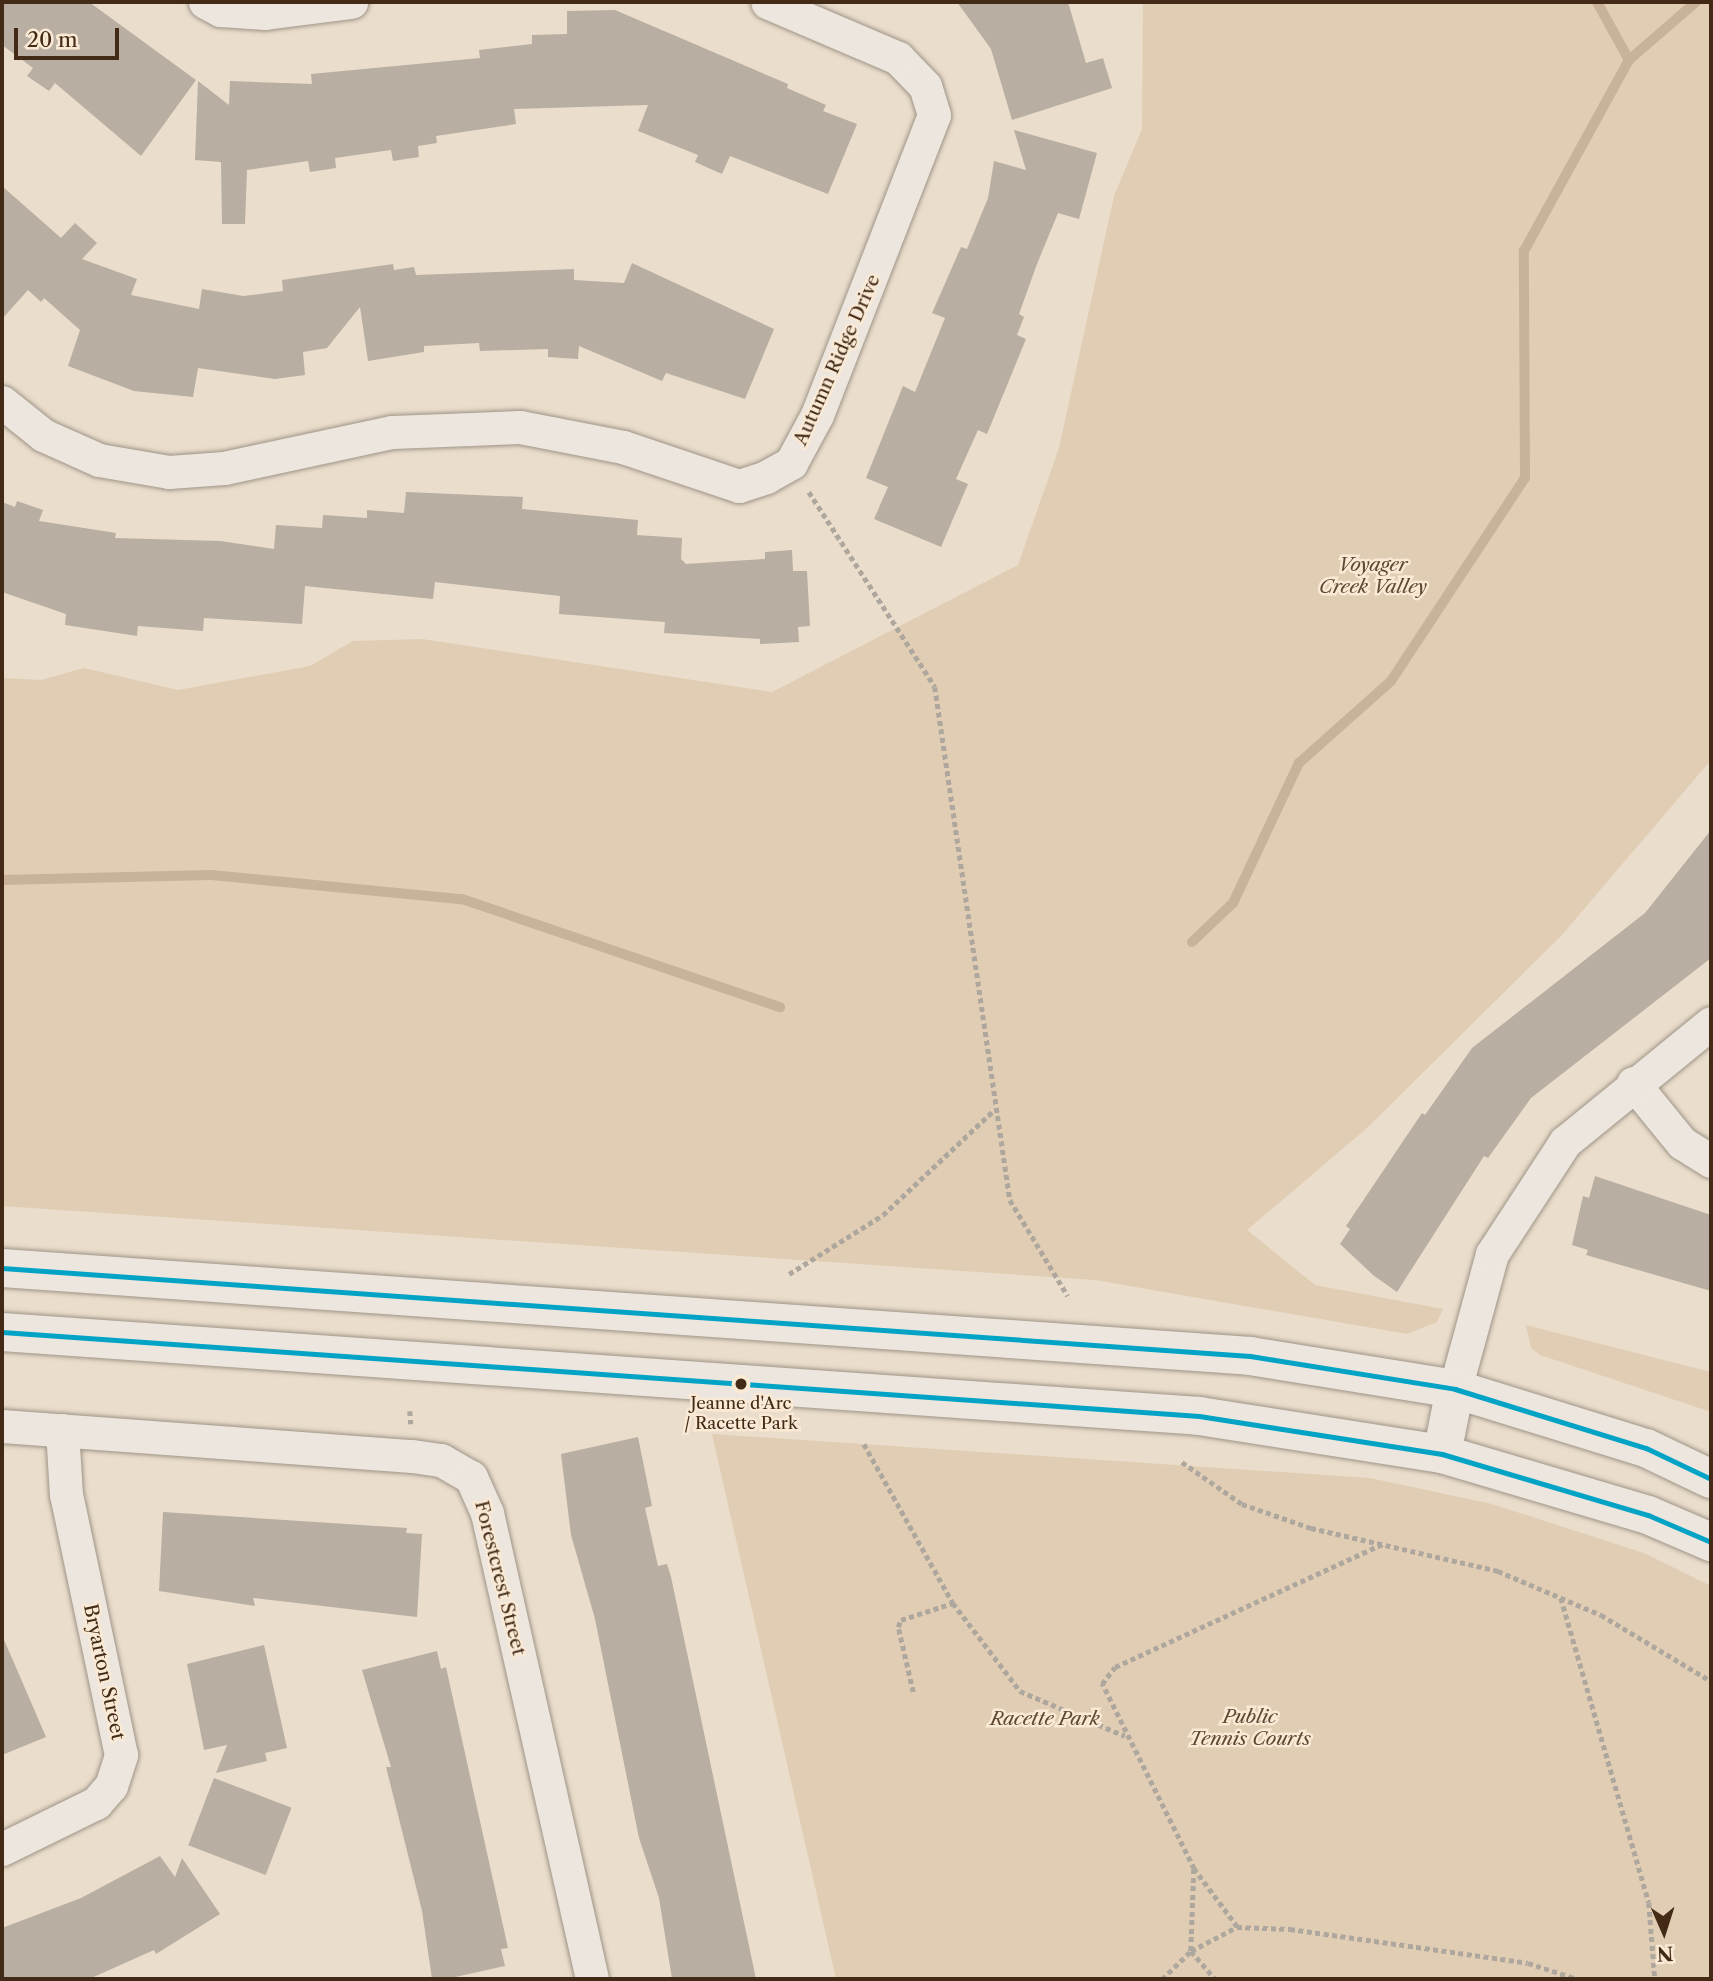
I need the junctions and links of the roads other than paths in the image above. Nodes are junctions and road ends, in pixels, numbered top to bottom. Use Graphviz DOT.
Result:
graph roads {
  1 [pos="205,2"];
  2 [pos="351,2"];
  3 [pos="767,2"];
  4 [pos="2,402"];
  5 [pos="1711,1023"];
  6 [pos="1633,1083"];
  7 [pos="1711,1161"];
  8 [pos="2,1268"];
  9 [pos="2,1332"];
  10 [pos="1455,1390"];
  11 [pos="2,1426"];
  12 [pos="62,1430"];
  13 [pos="1442,1454"];
  14 [pos="1711,1479"];
  15 [pos="1711,1542"];
  16 [pos="2,1849"];
  17 [pos="592,1979"];
  1 -- 2 [label="street"];
  3 -- 4 [label="street, Autumn Ridge Drive"];
  5 -- 6 [label="street"];
  6 -- 7 [label="street"];
  6 -- 10 [label="street"];
  8 -- 10 [label="main road"];
  9 -- 13 [label="main road"];
  10 -- 13 [label="main road"];
  10 -- 14 [label="main road"];
  11 -- 12 [label="street, Forestcrest Street"];
  12 -- 16 [label="street, Bryarton Street"];
  12 -- 17 [label="street, Forestcrest Street"];
  13 -- 15 [label="main road"];
}
